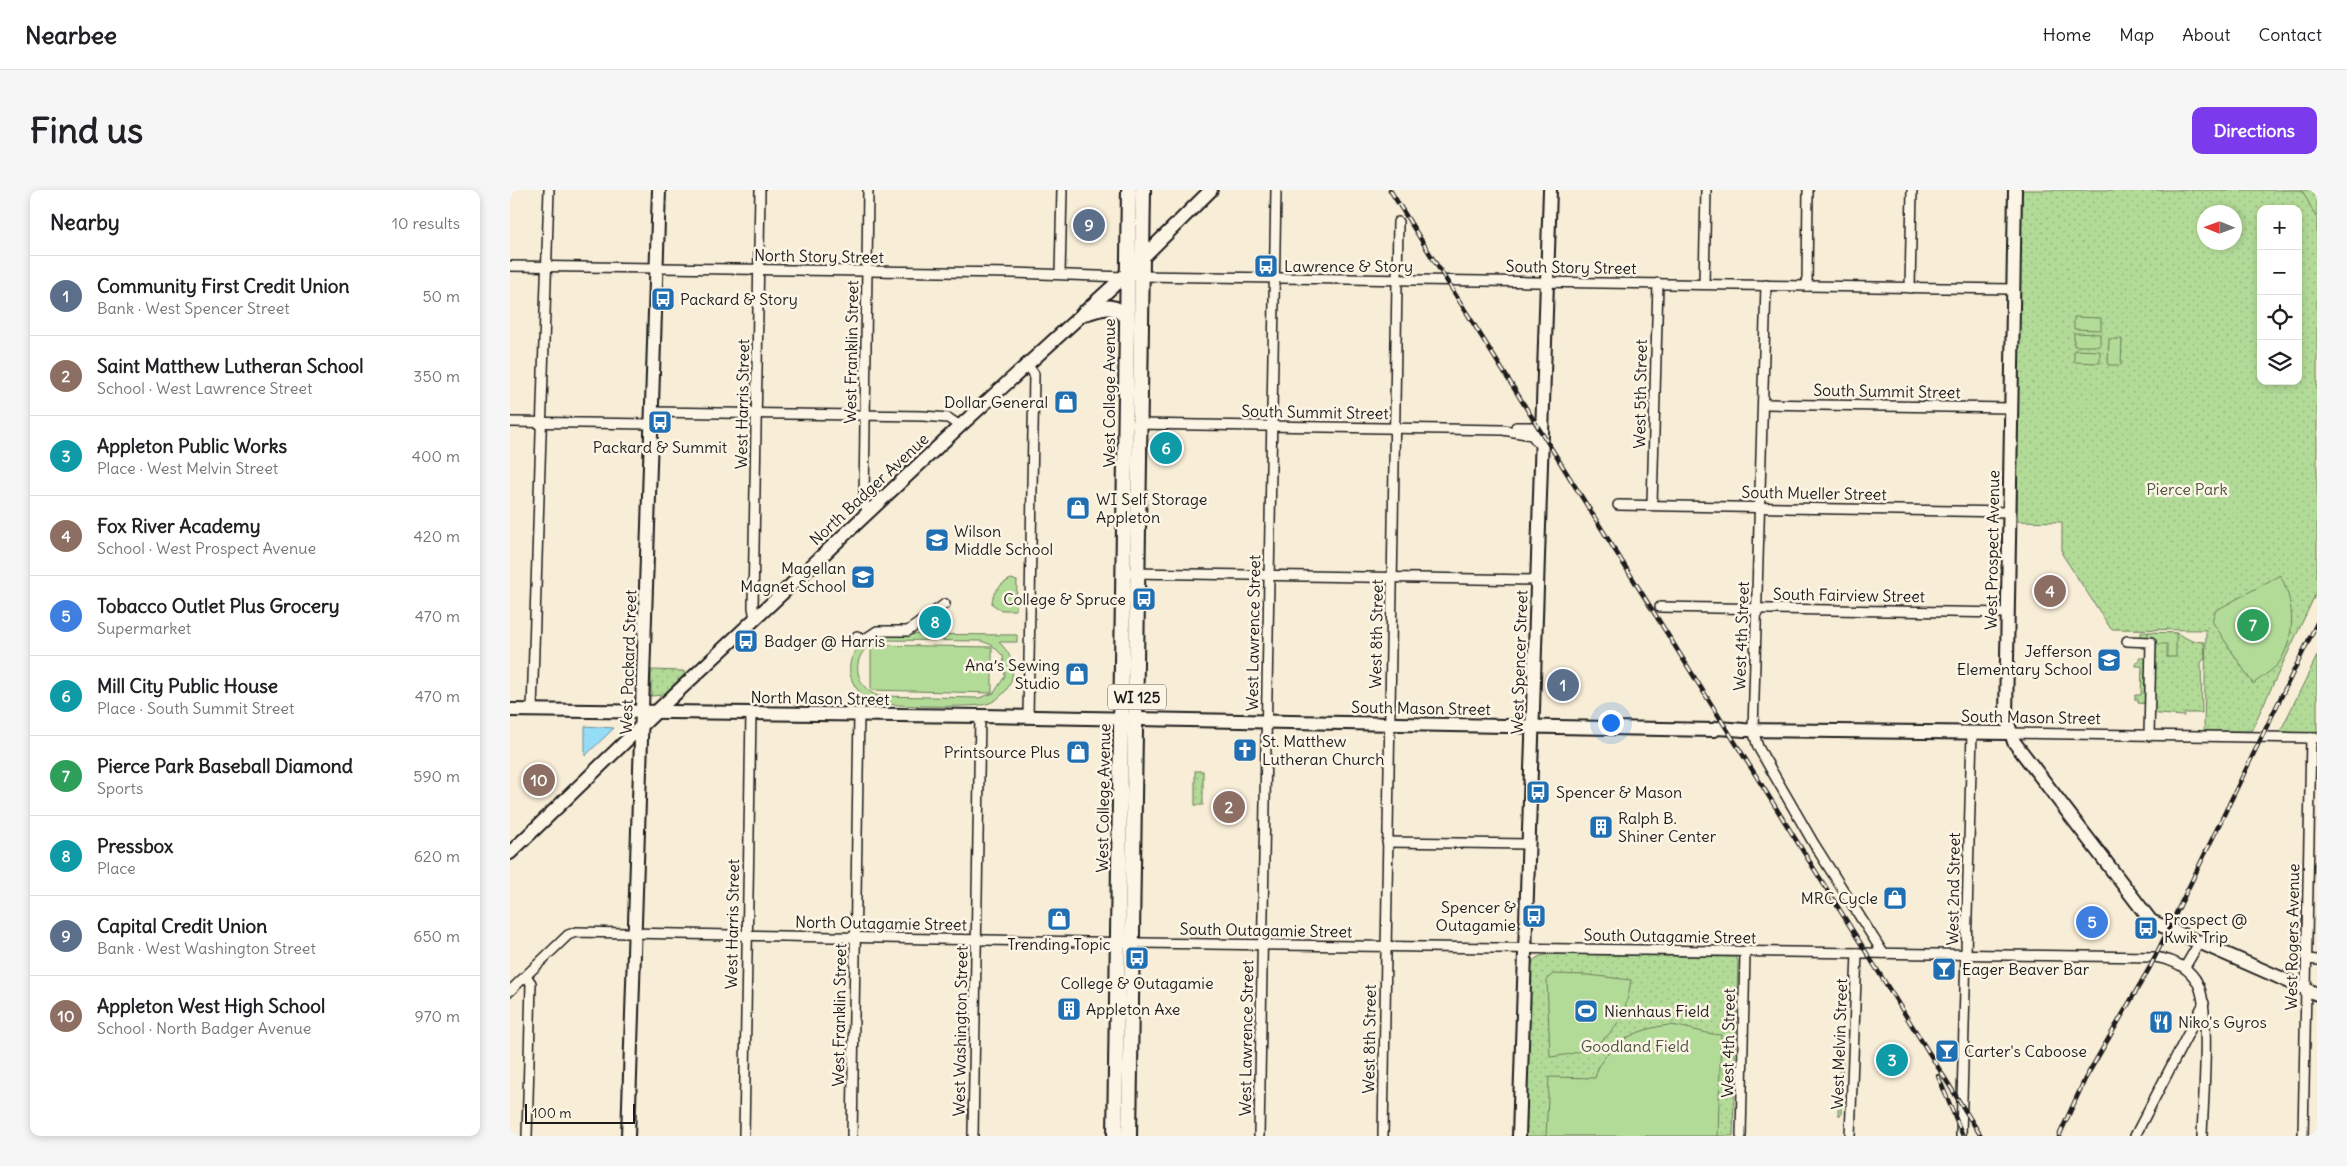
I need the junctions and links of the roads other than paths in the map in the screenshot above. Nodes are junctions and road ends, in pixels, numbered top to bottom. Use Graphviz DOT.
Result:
graph roads {
  1 [pos="549,190"];
  2 [pos="660,190"];
  3 [pos="760,190"];
  4 [pos="868,190"];
  5 [pos="1062,190"];
  6 [pos="1129,190"];
  7 [pos="1143,190"];
  8 [pos="1211,190"];
  9 [pos="1276,190"];
  10 [pos="1550,190"];
  11 [pos="1706,190"];
  12 [pos="1808,190"];
  13 [pos="1912,190"];
  14 [pos="2015,190"];
  15 [pos="1398,222"];
  16 [pos="1142,258"];
  17 [pos="510,266"];
  18 [pos="546,266"];
  19 [pos="657,269"];
  20 [pos="759,270"];
  21 [pos="867,271"];
  22 [pos="1060,274"];
  23 [pos="1130,275"];
  24 [pos="1274,278"];
  25 [pos="1397,280"];
  26 [pos="1548,282"];
  27 [pos="1658,284"];
  28 [pos="1704,284"];
  29 [pos="1766,285"];
  30 [pos="1807,286"];
  31 [pos="1910,288"];
  32 [pos="2012,289"];
  33 [pos="1084,313"];
  34 [pos="1126,318"];
  35 [pos="1027,364"];
  36 [pos="1763,404"];
  37 [pos="2011,408"];
  38 [pos="757,414"];
  39 [pos="865,416"];
  40 [pos="652,418"];
  41 [pos="510,422"];
  42 [pos="541,422"];
  43 [pos="1133,424"];
  44 [pos="960,426"];
  45 [pos="1272,426"];
  46 [pos="1395,428"];
  47 [pos="1504,430"];
  48 [pos="1542,431"];
  49 [pos="1541,448"];
  50 [pos="1618,505"];
  51 [pos="1652,505"];
  52 [pos="1760,507"];
  53 [pos="2009,512"];
  54 [pos="868,513"];
  55 [pos="1131,573"];
  56 [pos="1269,574"];
  57 [pos="1392,577"];
  58 [pos="1538,580"];
  59 [pos="945,604"];
  60 [pos="1660,607"];
  61 [pos="1757,608"];
  62 [pos="2007,612"];
  63 [pos="756,619"];
  64 [pos="857,636"];
  65 [pos="2127,641"];
  66 [pos="510,710"];
  67 [pos="532,710"];
  68 [pos="649,712"];
  69 [pos="751,713"];
  70 [pos="859,714"];
  71 [pos="980,716"];
  72 [pos="1028,717"];
  73 [pos="1129,719"];
  74 [pos="1266,722"];
  75 [pos="1390,725"];
  76 [pos="1534,726"];
  77 [pos="642,727"];
  78 [pos="1748,730"];
  79 [pos="1972,732"];
  80 [pos="2010,733"];
  81 [pos="2150,736"];
  82 [pos="2314,738"];
  83 [pos="1387,842"];
  84 [pos="1529,844"];
  85 [pos="510,853"];
  86 [pos="635,933"];
  87 [pos="747,936"];
  88 [pos="856,937"];
  89 [pos="977,939"];
  90 [pos="1125,942"];
  91 [pos="2199,943"];
  92 [pos="1262,944"];
  93 [pos="1385,946"];
  94 [pos="1526,949"];
  95 [pos="1745,951"];
  96 [pos="1856,953"];
  97 [pos="1883,953"];
  98 [pos="1966,954"];
  99 [pos="2307,959"];
  100 [pos="2317,960"];
  101 [pos="2184,967"];
  102 [pos="526,976"];
  103 [pos="510,991"];
  104 [pos="2312,991"];
  105 [pos="2204,1003"];
  106 [pos="527,1136"];
  107 [pos="628,1136"];
  108 [pos="744,1136"];
  109 [pos="852,1136"];
  110 [pos="973,1136"];
  111 [pos="1115,1136"];
  112 [pos="1129,1136"];
  113 [pos="1259,1136"];
  114 [pos="1383,1136"];
  115 [pos="1519,1136"];
  116 [pos="1741,1136"];
  117 [pos="1850,1136"];
  118 [pos="1961,1136"];
  119 [pos="2135,1136"];
  120 [pos="2202,1136"];
  121 [pos="2303,1136"];
  1 -- 18 [label="street"];
  2 -- 19 [label="main road, West Packard Street"];
  3 -- 20 [label="street, West Harris Street"];
  4 -- 21 [label="street, West Franklin Street"];
  5 -- 22 [label="street"];
  6 -- 23 [label="main road, West College Avenue / WI 125"];
  7 -- 16 [label="main road, West College Avenue / WI 125"];
  8 -- 16 [label="main road"];
  9 -- 24 [label="street, West Lawrence Street"];
  10 -- 26 [label="main road, West Spencer Street"];
  11 -- 28 [label="street"];
  12 -- 30 [label="street"];
  13 -- 31 [label="street"];
  14 -- 32 [label="main road, West Prospect Avenue"];
  15 -- 25 [label="street, West 8th Street"];
  16 -- 23 [label="main road, West College Avenue / WI 125"];
  17 -- 18 [label="street, North Story Street"];
  18 -- 19 [label="street, North Story Street"];
  18 -- 42 [label="street"];
  19 -- 20 [label="street, North Story Street"];
  19 -- 40 [label="main road, West Packard Street"];
  20 -- 21 [label="street, North Story Street"];
  20 -- 38 [label="street, West Harris Street"];
  21 -- 22 [label="street, North Story Street"];
  21 -- 39 [label="street, West Franklin Street"];
  22 -- 23 [label="street, North Story Street"];
  23 -- 24 [label="street, South Story Street"];
  23 -- 33 [label="main road, North Badger Avenue"];
  23 -- 34 [label="main road, West College Avenue / WI 125"];
  23 -- 43 [label="main road, West College Avenue / WI 125"];
  24 -- 25 [label="street, South Story Street"];
  24 -- 45 [label="street, West Lawrence Street"];
  25 -- 26 [label="street, South Story Street"];
  25 -- 46 [label="street, West 8th Street"];
  26 -- 27 [label="street, South Story Street"];
  26 -- 48 [label="main road, West Spencer Street"];
  27 -- 28 [label="street, South Story Street"];
  27 -- 51 [label="street, West 5th Street"];
  28 -- 29 [label="street, South Story Street"];
  29 -- 30 [label="street, South Story Street"];
  29 -- 36 [label="street, West 4th Street"];
  30 -- 31 [label="street, South Story Street"];
  31 -- 32 [label="street, South Story Street"];
  32 -- 37 [label="main road, West Prospect Avenue"];
  33 -- 34 [label="main road"];
  33 -- 35 [label="main road, North Badger Avenue"];
  34 -- 43 [label="main road, West College Avenue / WI 125"];
  35 -- 44 [label="main road, North Badger Avenue"];
  35 -- 72 [label="street"];
  36 -- 37 [label="street, South Summit Street"];
  36 -- 52 [label="street, West 4th Street"];
  37 -- 53 [label="main road, West Prospect Avenue"];
  38 -- 39 [label="street"];
  38 -- 40 [label="street"];
  38 -- 63 [label="street, West Harris Street"];
  39 -- 44 [label="street"];
  39 -- 54 [label="street, West Franklin Street"];
  40 -- 42 [label="street"];
  40 -- 68 [label="main road, West Packard Street"];
  41 -- 42 [label="street"];
  42 -- 67 [label="street"];
  43 -- 45 [label="street, South Summit Street"];
  43 -- 55 [label="main road, West College Avenue / WI 125"];
  44 -- 54 [label="main road, North Badger Avenue"];
  45 -- 46 [label="street, South Summit Street"];
  45 -- 56 [label="street, West Lawrence Street"];
  46 -- 47 [label="street, South Summit Street"];
  46 -- 57 [label="street, West 8th Street"];
  47 -- 48 [label="street, South Summit Street"];
  47 -- 49 [label="street, South Summit Street"];
  48 -- 49 [label="main road, West Spencer Street"];
  49 -- 58 [label="main road, West Spencer Street"];
  50 -- 51 [label="street, South Mueller Street"];
  51 -- 52 [label="street, South Mueller Street"];
  52 -- 53 [label="street, South Mueller Street"];
  52 -- 61 [label="street, West 4th Street"];
  53 -- 62 [label="main road, West Prospect Avenue"];
  54 -- 63 [label="main road, North Badger Avenue"];
  55 -- 56 [label="street"];
  55 -- 73 [label="main road, West College Avenue / WI 125"];
  56 -- 57 [label="street"];
  56 -- 74 [label="street, West Lawrence Street"];
  57 -- 58 [label="street"];
  57 -- 75 [label="street, West 8th Street"];
  58 -- 76 [label="main road, West Spencer Street"];
  59 -- 64 [label="street"];
  60 -- 61 [label="street, South Fairview Street"];
  61 -- 62 [label="street, South Fairview Street"];
  61 -- 78 [label="street, West 4th Street"];
  62 -- 80 [label="main road, West Prospect Avenue"];
  63 -- 68 [label="main road, North Badger Avenue"];
  65 -- 81 [label="street"];
  66 -- 67 [label="main road, North Mason Street"];
  67 -- 68 [label="main road, North Mason Street"];
  68 -- 69 [label="main road, North Mason Street"];
  68 -- 77 [label="main road, North Badger Avenue"];
  69 -- 70 [label="main road, North Mason Street"];
  69 -- 87 [label="street, West Harris Street"];
  70 -- 71 [label="main road, North Mason Street"];
  70 -- 88 [label="street, West Franklin Street"];
  71 -- 72 [label="main road, North Mason Street"];
  71 -- 89 [label="street, West Washington Street"];
  72 -- 73 [label="main road, North Mason Street"];
  73 -- 74 [label="main road, South Mason Street"];
  73 -- 90 [label="main road, West College Avenue / WI 125"];
  74 -- 75 [label="main road, South Mason Street"];
  74 -- 92 [label="street, West Lawrence Street"];
  75 -- 76 [label="main road, South Mason Street"];
  75 -- 83 [label="street, West 8th Street"];
  76 -- 78 [label="main road, South Mason Street"];
  76 -- 84 [label="main road, West Spencer Street"];
  77 -- 85 [label="main road, North Badger Avenue"];
  77 -- 86 [label="main road, West Packard Street"];
  78 -- 79 [label="main road, South Mason Street"];
  78 -- 97 [label="street, West 4th Street"];
  79 -- 80 [label="main road, South Mason Street"];
  79 -- 98 [label="street, West 2nd Street"];
  80 -- 81 [label="street, South Mason Street"];
  80 -- 91 [label="main road, West Prospect Avenue"];
  81 -- 82 [label="street, South Mason Street"];
  82 -- 99 [label="street, West Rogers Avenue"];
  83 -- 84 [label="street"];
  83 -- 93 [label="street, West 8th Street"];
  84 -- 94 [label="main road, West Spencer Street"];
  86 -- 87 [label="street, North Outagamie Street"];
  86 -- 102 [label="street, North Outagamie Street"];
  86 -- 107 [label="main road, West Packard Street"];
  87 -- 88 [label="street, North Outagamie Street"];
  87 -- 108 [label="street, West Harris Street"];
  88 -- 89 [label="street, North Outagamie Street"];
  88 -- 109 [label="street, West Franklin Street"];
  89 -- 90 [label="street, North Outagamie Street"];
  89 -- 110 [label="street, West Washington Street"];
  90 -- 92 [label="street, South Outagamie Street"];
  90 -- 111 [label="main road, West College Avenue / WI 125"];
  90 -- 112 [label="main road, West College Avenue / WI 125"];
  91 -- 101 [label="street"];
  91 -- 104 [label="main road, West Prospect Avenue"];
  92 -- 93 [label="street, South Outagamie Street"];
  92 -- 113 [label="street, West Lawrence Street"];
  93 -- 94 [label="street, South Outagamie Street"];
  93 -- 114 [label="street, West 8th Street"];
  94 -- 95 [label="street, South Outagamie Street"];
  94 -- 115 [label="main road, West Spencer Street"];
  95 -- 96 [label="street, South Outagamie Street"];
  95 -- 116 [label="street, West 4th Street"];
  96 -- 97 [label="street, South Outagamie Street"];
  96 -- 117 [label="street, West Melvin Street"];
  97 -- 98 [label="street, South Outagamie Street"];
  98 -- 101 [label="street, South Outagamie Street"];
  98 -- 118 [label="street, West 2nd Street"];
  99 -- 100 [label="street"];
  99 -- 104 [label="street, West Rogers Avenue"];
  101 -- 105 [label="street"];
  102 -- 103 [label="street"];
  102 -- 106 [label="street"];
  104 -- 121 [label="street, West Rogers Avenue"];
  105 -- 119 [label="street"];
  105 -- 120 [label="street"];
}
